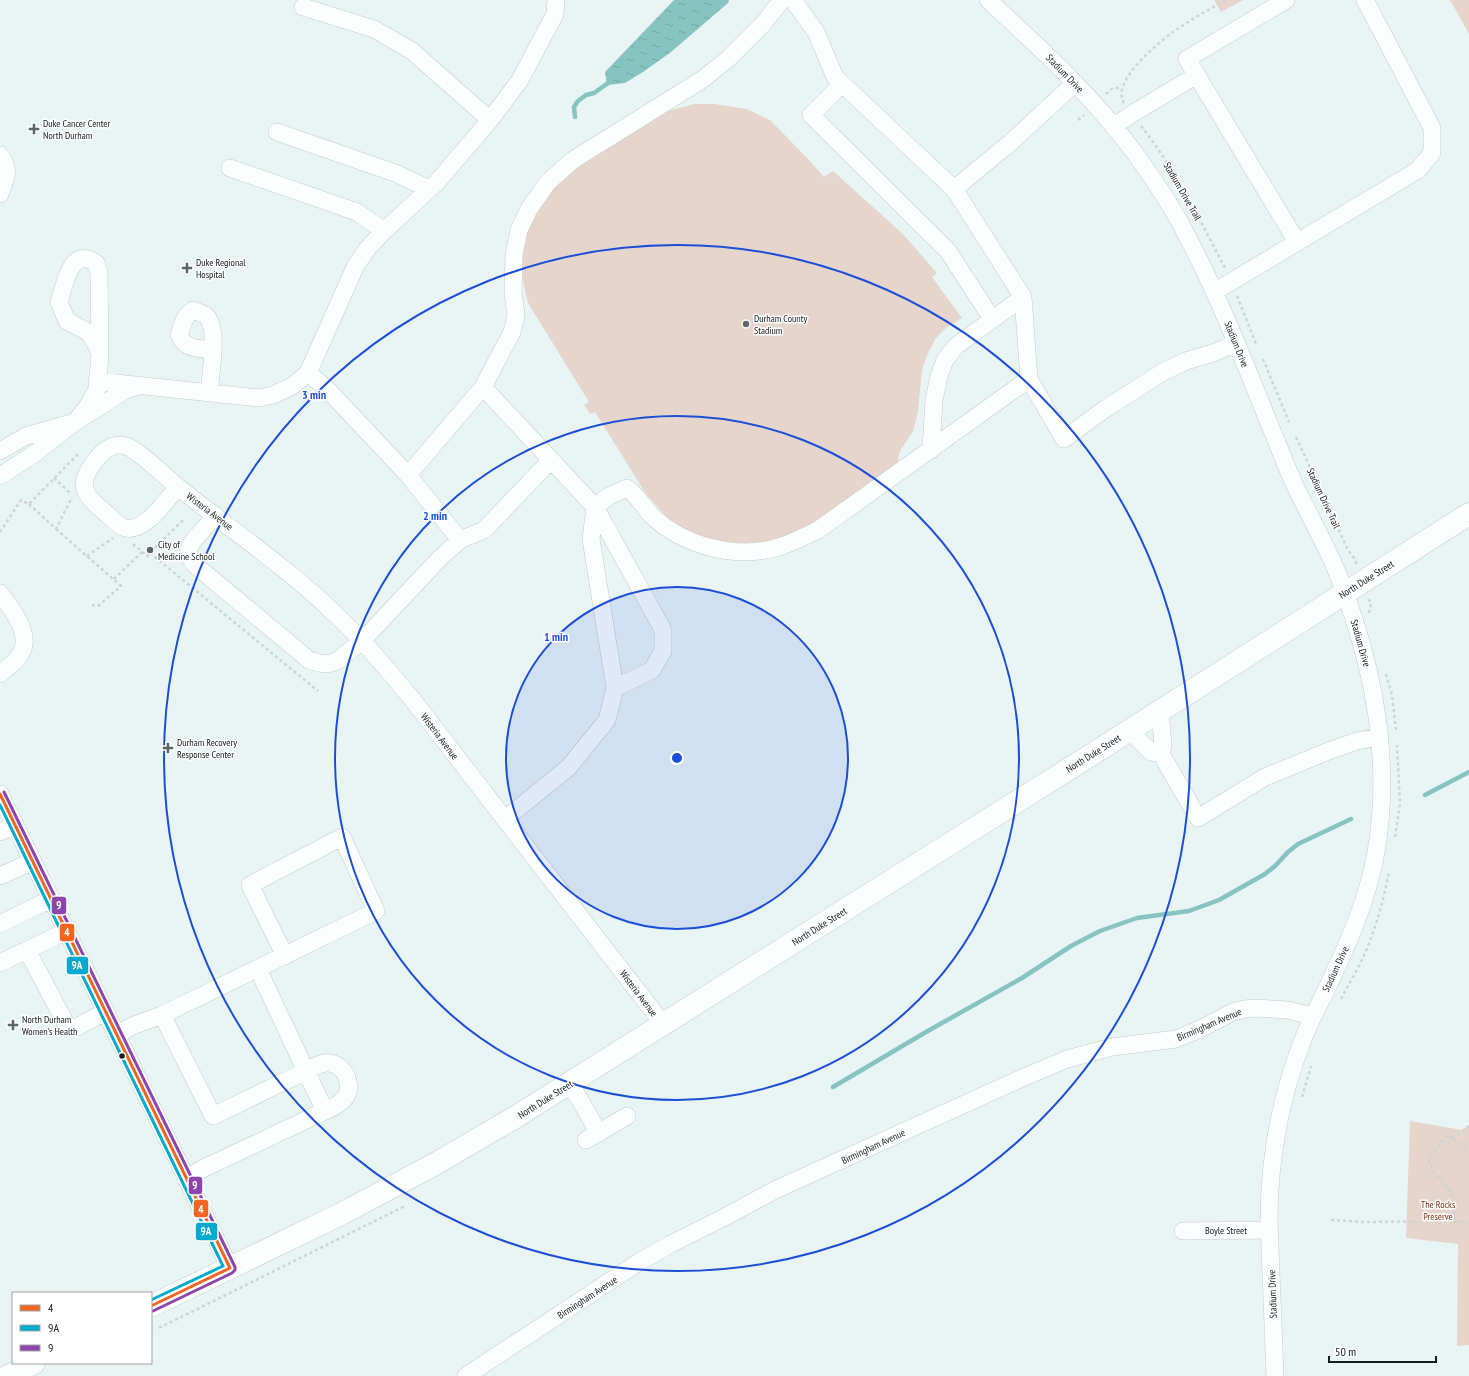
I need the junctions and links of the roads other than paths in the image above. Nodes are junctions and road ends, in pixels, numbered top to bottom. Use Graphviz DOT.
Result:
graph roads {
  1 [pos="556,0"];
  2 [pos="782,0"];
  3 [pos="793,0"];
  4 [pos="988,0"];
  5 [pos="1286,0"];
  6 [pos="1365,0"];
  7 [pos="303,7"];
  8 [pos="1197,75"];
  9 [pos="1075,83"];
  10 [pos="842,84"];
  11 [pos="490,120"];
  12 [pos="1114,126"];
  13 [pos="277,132"];
  14 [pos="0,155"];
  15 [pos="230,168"];
  16 [pos="954,188"];
  17 [pos="429,190"];
  18 [pos="0,194"];
  19 [pos="384,231"];
  20 [pos="1297,242"];
  21 [pos="1214,292"];
  22 [pos="1023,297"];
  23 [pos="992,319"];
  24 [pos="1236,343"];
  25 [pos="213,350"];
  26 [pos="100,354"];
  27 [pos="308,373"];
  28 [pos="1029,379"];
  29 [pos="97,381"];
  30 [pos="142,385"];
  31 [pos="483,387"];
  32 [pos="209,393"];
  33 [pos="75,422"];
  34 [pos="0,450"];
  35 [pos="930,450"];
  36 [pos="552,460"];
  37 [pos="408,475"];
  38 [pos="0,476"];
  39 [pos="178,487"];
  40 [pos="595,507"];
  41 [pos="1469,514"];
  42 [pos="216,516"];
  43 [pos="460,540"];
  44 [pos="0,592"];
  45 [pos="1345,592"];
  46 [pos="362,641"];
  47 [pos="0,674"];
  48 [pos="615,688"];
  49 [pos="1160,711"];
  50 [pos="1130,730"];
  51 [pos="1380,737"];
  52 [pos="1161,754"];
  53 [pos="0,794"];
  54 [pos="504,819"];
  55 [pos="8,828"];
  56 [pos="32,861"];
  57 [pos="0,876"];
  58 [pos="51,899"];
  59 [pos="0,924"];
  60 [pos="67,931"];
  61 [pos="27,950"];
  62 [pos="285,956"];
  63 [pos="0,963"];
  64 [pos="258,969"];
  65 [pos="105,1012"];
  66 [pos="162,1015"];
  67 [pos="1313,1016"];
  68 [pos="663,1024"];
  69 [pos="117,1035"];
  70 [pos="306,1071"];
  71 [pos="570,1083"];
  72 [pos="325,1111"];
  73 [pos="627,1116"];
  74 [pos="186,1179"];
  75 [pos="1183,1230"];
  76 [pos="1269,1230"];
  77 [pos="230,1268"];
  78 [pos="152,1306"];
  79 [pos="32,1364"];
  80 [pos="8,1376"];
  81 [pos="466,1376"];
  82 [pos="1275,1376"];
  1 -- 11 [label="street"];
  2 -- 31 [label="street"];
  3 -- 10 [label="street"];
  4 -- 9 [label="street, Stadium Drive"];
  5 -- 8 [label="street"];
  6 -- 20 [label="street"];
  7 -- 11 [label="street"];
  8 -- 12 [label="street"];
  8 -- 20 [label="street"];
  9 -- 12 [label="street, Stadium Drive"];
  9 -- 16 [label="street"];
  10 -- 16 [label="street"];
  10 -- 23 [label="street"];
  11 -- 17 [label="street"];
  12 -- 21 [label="street, Stadium Drive"];
  13 -- 17 [label="street"];
  14 -- 18 [label="street"];
  15 -- 19 [label="street"];
  16 -- 22 [label="street"];
  17 -- 19 [label="street"];
  19 -- 27 [label="street"];
  20 -- 21 [label="street"];
  21 -- 24 [label="street, Stadium Drive"];
  22 -- 23 [label="street"];
  22 -- 28 [label="street"];
  23 -- 35 [label="street"];
  24 -- 28 [label="street"];
  24 -- 45 [label="street, Stadium Drive"];
  25 -- 32 [label="street"];
  26 -- 26 [label="street"];
  26 -- 29 [label="street"];
  27 -- 32 [label="street"];
  27 -- 37 [label="street"];
  28 -- 35 [label="street"];
  29 -- 30 [label="street"];
  29 -- 33 [label="street"];
  30 -- 32 [label="street"];
  30 -- 33 [label="street"];
  31 -- 36 [label="street"];
  31 -- 37 [label="street"];
  33 -- 34 [label="street"];
  33 -- 38 [label="street"];
  35 -- 40 [label="street"];
  36 -- 40 [label="street"];
  36 -- 43 [label="street"];
  37 -- 43 [label="street"];
  39 -- 39 [label="street, Wisteria Avenue"];
  39 -- 42 [label="street, Wisteria Avenue"];
  40 -- 48 [label="street"];
  40 -- 48 [label="street"];
  41 -- 45 [label="highway, North Duke Street"];
  42 -- 46 [label="street, Wisteria Avenue"];
  42 -- 46 [label="street"];
  43 -- 46 [label="street"];
  44 -- 47 [label="street"];
  45 -- 49 [label="highway, North Duke Street"];
  45 -- 51 [label="street, Stadium Drive"];
  46 -- 54 [label="street, Wisteria Avenue"];
  48 -- 54 [label="street"];
  49 -- 50 [label="highway, North Duke Street"];
  49 -- 52 [label="street"];
  50 -- 52 [label="street"];
  50 -- 68 [label="highway, North Duke Street"];
  51 -- 52 [label="street"];
  51 -- 67 [label="street, Stadium Drive"];
  53 -- 55 [label="street"];
  54 -- 68 [label="street, Wisteria Avenue"];
  55 -- 56 [label="street"];
  56 -- 57 [label="street"];
  56 -- 58 [label="street"];
  58 -- 59 [label="street"];
  58 -- 60 [label="street"];
  60 -- 61 [label="street"];
  60 -- 65 [label="street"];
  61 -- 63 [label="street"];
  61 -- 65 [label="street"];
  62 -- 62 [label="street"];
  62 -- 64 [label="street"];
  64 -- 66 [label="street"];
  64 -- 70 [label="street"];
  65 -- 69 [label="street"];
  66 -- 69 [label="street"];
  66 -- 70 [label="street"];
  67 -- 76 [label="street, Stadium Drive"];
  67 -- 81 [label="street, Birmingham Avenue"];
  68 -- 71 [label="highway, North Duke Street"];
  69 -- 74 [label="street"];
  70 -- 72 [label="street"];
  70 -- 72 [label="street"];
  71 -- 73 [label="street"];
  71 -- 77 [label="highway, North Duke Street"];
  72 -- 74 [label="street"];
  74 -- 77 [label="street"];
  75 -- 76 [label="street, Boyle Street"];
  76 -- 82 [label="street, Stadium Drive"];
  77 -- 78 [label="highway, North Duke Street"];
  79 -- 80 [label="highway"];
}
